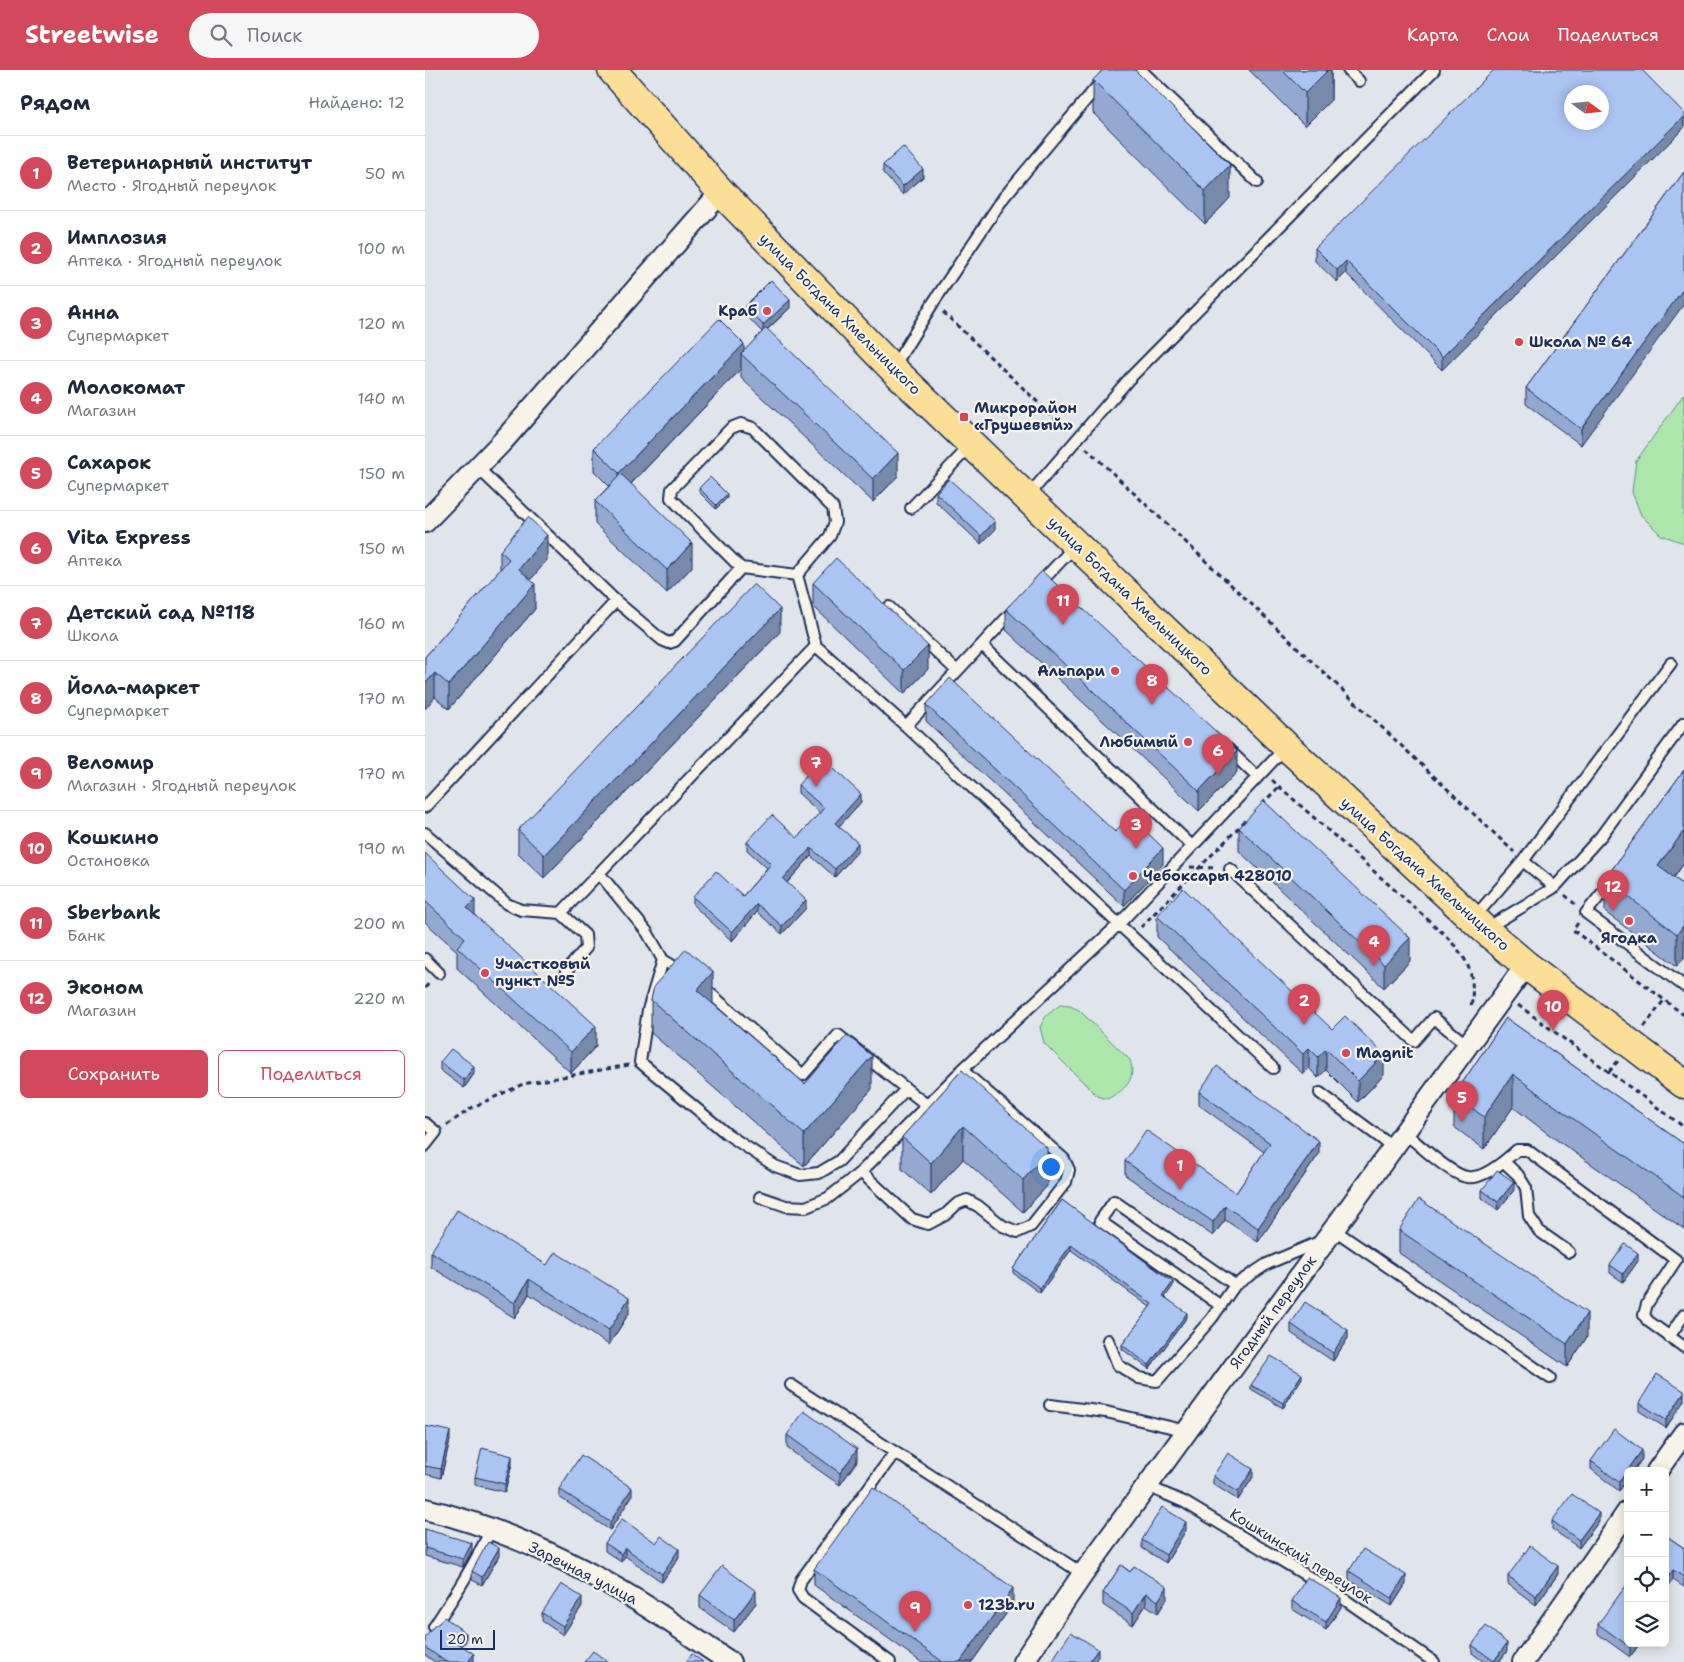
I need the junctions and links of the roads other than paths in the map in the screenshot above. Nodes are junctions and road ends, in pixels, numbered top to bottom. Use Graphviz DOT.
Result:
graph roads {
  1 [pos="612,70"];
  2 [pos="1111,70"];
  3 [pos="1141,70"];
  4 [pos="1348,70"];
  5 [pos="1434,70"];
  6 [pos="1359,81"];
  7 [pos="1257,182"];
  8 [pos="721,192"];
  9 [pos="893,369"];
  10 [pos="972,445"];
  11 [pos="478,468"];
  12 [pos="1027,498"];
  13 [pos="911,508"];
  14 [pos="425,522"];
  15 [pos="1076,544"];
  16 [pos="741,568"];
  17 [pos="797,575"];
  18 [pos="1034,590"];
  19 [pos="616,600"];
  20 [pos="1021,603"];
  21 [pos="889,607"];
  22 [pos="982,645"];
  23 [pos="816,646"];
  24 [pos="1671,663"];
  25 [pos="957,671"];
  26 [pos="1684,723"];
  27 [pos="906,726"];
  28 [pos="1222,743"];
  29 [pos="1286,746"];
  30 [pos="1260,774"];
  31 [pos="425,807"];
  32 [pos="425,833"];
  33 [pos="1193,846"];
  34 [pos="1523,861"];
  35 [pos="1230,869"];
  36 [pos="1621,870"];
  37 [pos="599,873"];
  38 [pos="1555,887"];
  39 [pos="561,913"];
  40 [pos="1478,924"];
  41 [pos="1118,925"];
  42 [pos="425,959"];
  43 [pos="663,960"];
  44 [pos="1526,965"];
  45 [pos="565,971"];
  46 [pos="439,972"];
  47 [pos="1684,986"];
  48 [pos="1467,1045"];
  49 [pos="1273,1068"];
  50 [pos="962,1070"];
  51 [pos="1683,1082"];
  52 [pos="906,1089"];
  53 [pos="1320,1093"];
  54 [pos="928,1106"];
  55 [pos="425,1123"];
  56 [pos="1399,1140"];
  57 [pos="425,1146"];
  58 [pos="1504,1162"];
  59 [pos="861,1172"];
  60 [pos="760,1197"];
  61 [pos="1330,1234"];
  62 [pos="1569,1252"];
  63 [pos="1680,1262"];
  64 [pos="1235,1285"];
  65 [pos="1221,1306"];
  66 [pos="1684,1315"];
  67 [pos="1669,1337"];
  68 [pos="1108,1340"];
  69 [pos="1684,1347"];
  70 [pos="1550,1378"];
  71 [pos="791,1385"];
  72 [pos="1049,1405"];
  73 [pos="1187,1431"];
  74 [pos="1684,1433"];
  75 [pos="895,1452"];
  76 [pos="1660,1467"];
  77 [pos="1147,1486"];
  78 [pos="425,1509"];
  79 [pos="1627,1512"];
  80 [pos="491,1529"];
  81 [pos="1083,1574"];
  82 [pos="434,1627"];
  83 [pos="730,1662"];
  84 [pos="890,1662"];
  85 [pos="1023,1662"];
  86 [pos="1434,1662"];
  87 [pos="1523,1662"];
  1 -- 8 [label="main road, улица Богдана Хмельницкого"];
  2 -- 9 [label="lane"];
  3 -- 7 [label="lane"];
  4 -- 6 [label="lane"];
  5 -- 12 [label="lane"];
  8 -- 9 [label="main road, улица Богдана Хмельницкого"];
  8 -- 11 [label="street"];
  9 -- 10 [label="main road, улица Богдана Хмельницкого"];
  10 -- 12 [label="main road, улица Богдана Хмельницкого"];
  10 -- 13 [label="lane"];
  11 -- 14 [label="street"];
  11 -- 19 [label="lane"];
  12 -- 15 [label="main road, улица Богдана Хмельницкого"];
  15 -- 18 [label="lane"];
  15 -- 29 [label="main road, улица Богдана Хмельницкого"];
  16 -- 17 [label="lane"];
  16 -- 17 [label="lane"];
  16 -- 19 [label="lane"];
  17 -- 23 [label="lane"];
  19 -- 31 [label="lane"];
  20 -- 22 [label="lane"];
  21 -- 25 [label="lane"];
  22 -- 25 [label="lane"];
  22 -- 33 [label="lane"];
  23 -- 27 [label="lane"];
  23 -- 37 [label="lane"];
  24 -- 34 [label="lane"];
  25 -- 27 [label="lane"];
  26 -- 38 [label="lane"];
  27 -- 41 [label="lane"];
  28 -- 30 [label="lane"];
  29 -- 30 [label="lane"];
  29 -- 40 [label="main road, улица Богдана Хмельницкого"];
  30 -- 33 [label="lane"];
  32 -- 39 [label="lane"];
  33 -- 41 [label="lane"];
  34 -- 38 [label="lane"];
  34 -- 40 [label="lane"];
  35 -- 48 [label="lane"];
  36 -- 47 [label="lane"];
  37 -- 39 [label="lane"];
  37 -- 43 [label="lane"];
  38 -- 40 [label="lane"];
  39 -- 45 [label="lane"];
  40 -- 44 [label="main road, улица Богдана Хмельницкого"];
  41 -- 49 [label="lane"];
  41 -- 50 [label="lane"];
  42 -- 46 [label="lane"];
  43 -- 52 [label="lane"];
  43 -- 52 [label="lane"];
  44 -- 48 [label="street, Ягодный переулок"];
  44 -- 51 [label="main road, улица Богдана Хмельницкого"];
  48 -- 56 [label="street, Ягодный переулок"];
  50 -- 54 [label="lane"];
  50 -- 59 [label="lane"];
  52 -- 54 [label="lane"];
  53 -- 56 [label="lane"];
  54 -- 59 [label="lane"];
  55 -- 57 [label="lane"];
  56 -- 58 [label="lane"];
  56 -- 61 [label="street, Ягодный переулок"];
  58 -- 62 [label="lane"];
  58 -- 63 [label="lane"];
  59 -- 60 [label="lane"];
  61 -- 64 [label="lane"];
  61 -- 70 [label="lane"];
  61 -- 73 [label="street, Ягодный переулок"];
  63 -- 67 [label="lane"];
  64 -- 65 [label="lane"];
  64 -- 65 [label="lane"];
  65 -- 68 [label="lane"];
  66 -- 67 [label="lane"];
  67 -- 69 [label="lane"];
  71 -- 75 [label="lane"];
  72 -- 73 [label="lane"];
  73 -- 77 [label="street, Ягодный переулок"];
  74 -- 76 [label="street"];
  75 -- 81 [label="lane"];
  75 -- 84 [label="lane"];
  77 -- 81 [label="street, Ягодный переулок"];
  77 -- 86 [label="lane, Кошкинский переулок"];
  78 -- 80 [label="street, Заречная улица"];
  79 -- 87 [label="street"];
  80 -- 82 [label="lane"];
  80 -- 83 [label="street, Заречная улица"];
  81 -- 85 [label="street, Ягодный переулок"];
}
